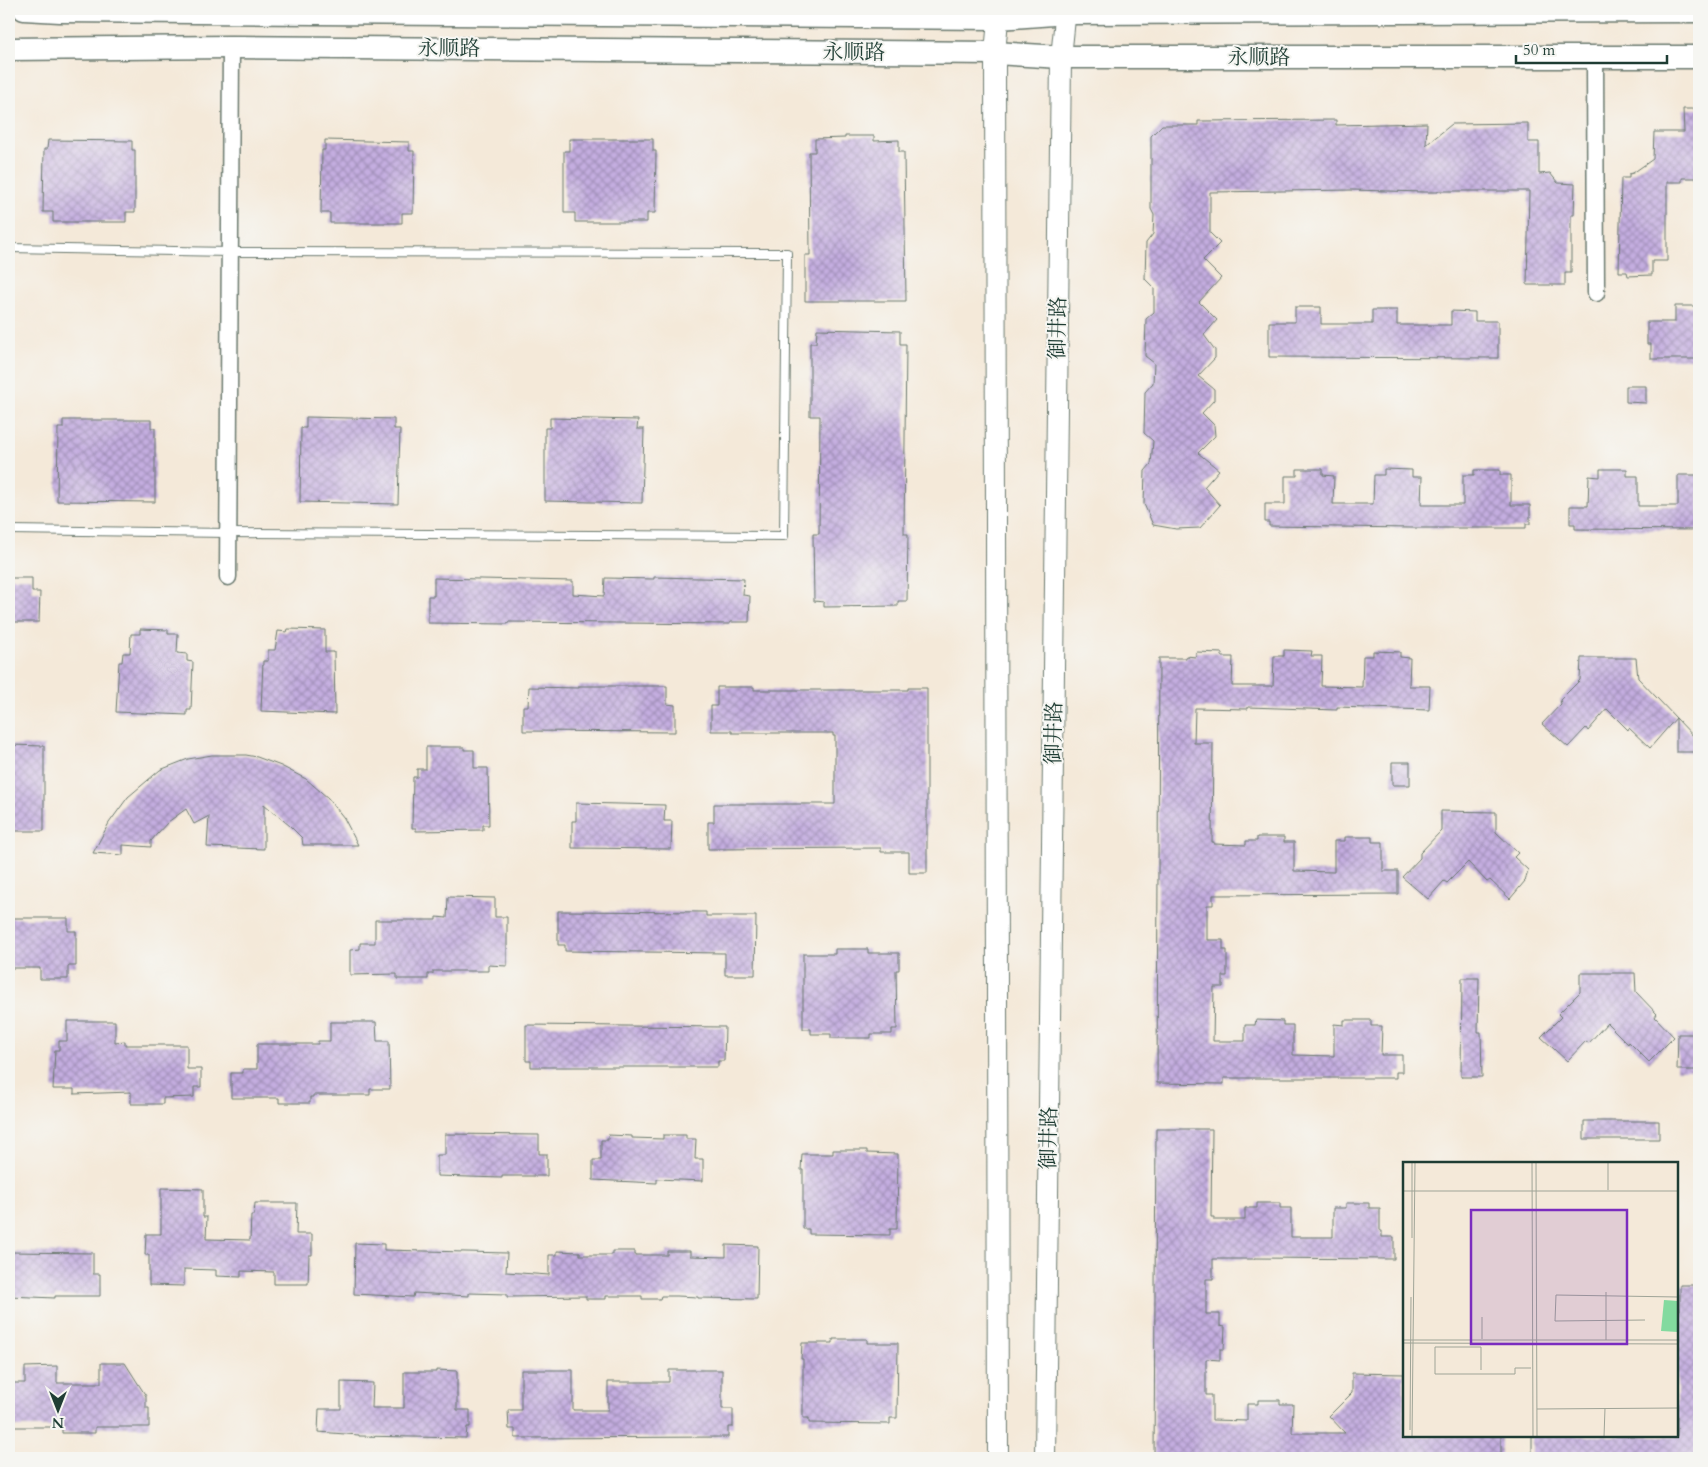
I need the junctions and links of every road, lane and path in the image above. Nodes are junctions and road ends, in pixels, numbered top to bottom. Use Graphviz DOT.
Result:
graph roads {
  1 [pos="24,9"];
  2 [pos="1600,10"];
  3 [pos="1067,11"];
  4 [pos="1699,11"];
  5 [pos="999,14"];
  6 [pos="232,46"];
  7 [pos="9,48"];
  8 [pos="995,53"];
  9 [pos="1594,56"];
  10 [pos="1061,57"];
  11 [pos="1699,57"];
  12 [pos="9,248"];
  13 [pos="230,252"];
  14 [pos="1596,293"];
  15 [pos="9,530"];
  16 [pos="228,533"];
  17 [pos="228,577"];
  18 [pos="998,1458"];
  19 [pos="1046,1458"];
  1 -- 5 [label="main road, 永顺路"];
  2 -- 3 [label="main road, 永顺路"];
  2 -- 4 [label="main road, 永顺路"];
  3 -- 5 [label="main road, 永顺路"];
  3 -- 10 [label="street, 御井路"];
  5 -- 8 [label="street"];
  6 -- 7 [label="main road, 永顺路"];
  6 -- 8 [label="main road, 永顺路"];
  6 -- 13 [label="street"];
  8 -- 10 [label="main road, 永顺路"];
  8 -- 18 [label="street"];
  9 -- 10 [label="main road, 永顺路"];
  9 -- 11 [label="main road, 永顺路"];
  9 -- 14 [label="street"];
  10 -- 19 [label="street, 御井路"];
  12 -- 13 [label="lane"];
  13 -- 16 [label="street"];
  13 -- 16 [label="lane"];
  15 -- 16 [label="lane"];
  16 -- 17 [label="street"];
}
